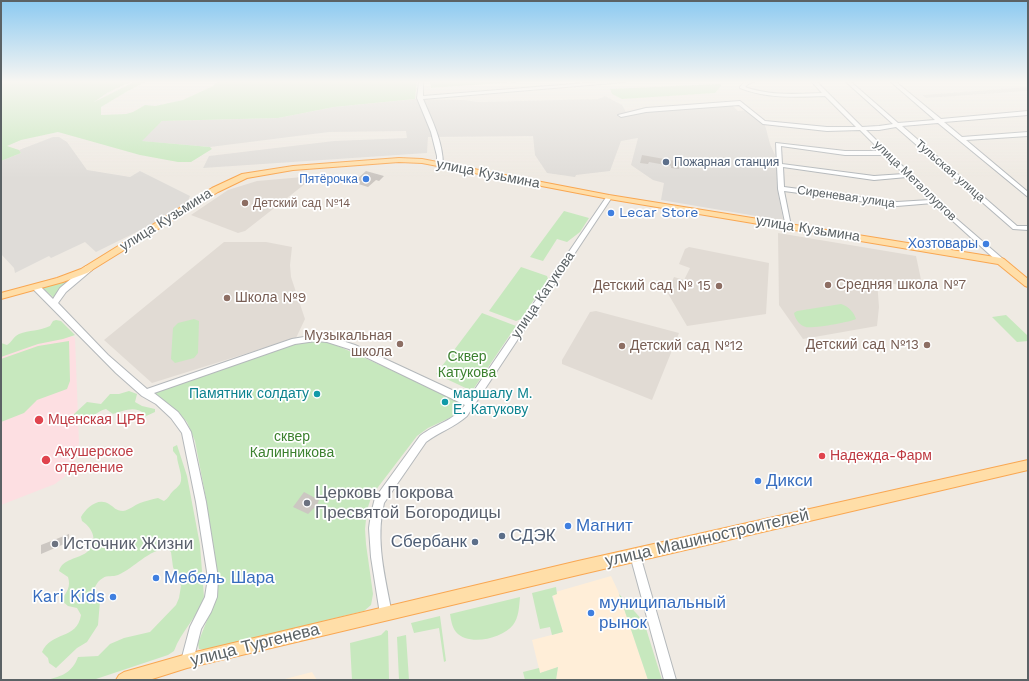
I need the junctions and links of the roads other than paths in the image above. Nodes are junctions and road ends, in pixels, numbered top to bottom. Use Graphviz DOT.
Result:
graph roads {
  1 [pos="426,114"];
  2 [pos="630,114"];
  3 [pos="753,114"];
  4 [pos="845,114"];
  5 [pos="883,114"];
  6 [pos="931,114"];
  7 [pos="1019,114"];
  8 [pos="621,116"];
  9 [pos="940,121"];
  10 [pos="896,125"];
  11 [pos="861,129"];
  12 [pos="1028,134"];
  13 [pos="962,139"];
  14 [pos="885,153"];
  15 [pos="440,165"];
  16 [pos="780,165"];
  17 [pos="908,175"];
  18 [pos="781,189"];
  19 [pos="1028,195"];
  20 [pos="609,197"];
  21 [pos="935,201"];
  22 [pos="788,226"];
  23 [pos="1028,228"];
  24 [pos="1001,261"];
  25 [pos="92,267"];
  26 [pos="1028,284"];
  27 [pos="36,287"];
  28 [pos="1,296"];
  29 [pos="54,303"];
  30 [pos="145,393"];
  31 [pos="470,403"];
  32 [pos="1028,465"];
  33 [pos="635,555"];
  34 [pos="386,614"];
  35 [pos="187,661"];
  36 [pos="124,680"];
  37 [pos="670,680"];
  1 -- 15 [label="street"];
  2 -- 8 [label="street"];
  3 -- 11 [label="street"];
  4 -- 11 [label="street, улица Металлургов"];
  5 -- 10 [label="street, Тульская улица"];
  6 -- 9 [label="street"];
  7 -- 9 [label="street"];
  9 -- 10 [label="street"];
  9 -- 13 [label="street"];
  10 -- 11 [label="street"];
  10 -- 23 [label="street, Тульская улица"];
  11 -- 14 [label="street, улица Металлургов"];
  12 -- 13 [label="street"];
  13 -- 19 [label="street"];
  14 -- 16 [label="street"];
  14 -- 17 [label="street, улица Металлургов"];
  15 -- 20 [label="main road, улица Кузьмина"];
  15 -- 25 [label="main road, улица Кузьмина"];
  16 -- 17 [label="street"];
  16 -- 18 [label="street"];
  17 -- 21 [label="street, улица Металлургов"];
  18 -- 21 [label="street, Сиреневая улица"];
  18 -- 22 [label="street"];
  20 -- 22 [label="main road, улица Кузьмина"];
  20 -- 31 [label="street, улица Катукова"];
  21 -- 24 [label="street, улица Металлургов"];
  22 -- 24 [label="main road, улица Кузьмина"];
  24 -- 26 [label="main road"];
  25 -- 27 [label="main road, улица Кузьмина"];
  25 -- 29 [label="street"];
  27 -- 28 [label="main road, улица Кузьмина"];
  27 -- 29 [label="street"];
  29 -- 30 [label="street"];
  30 -- 31 [label="street"];
  30 -- 35 [label="street"];
  31 -- 34 [label="street, улица Катукова"];
  32 -- 33 [label="main road, улица Машиностроителей"];
  33 -- 34 [label="main road, улица Машиностроителей"];
  33 -- 37 [label="street"];
  34 -- 35 [label="main road, улица Тургенева"];
  35 -- 36 [label="main road, улица Тургенева"];
}
